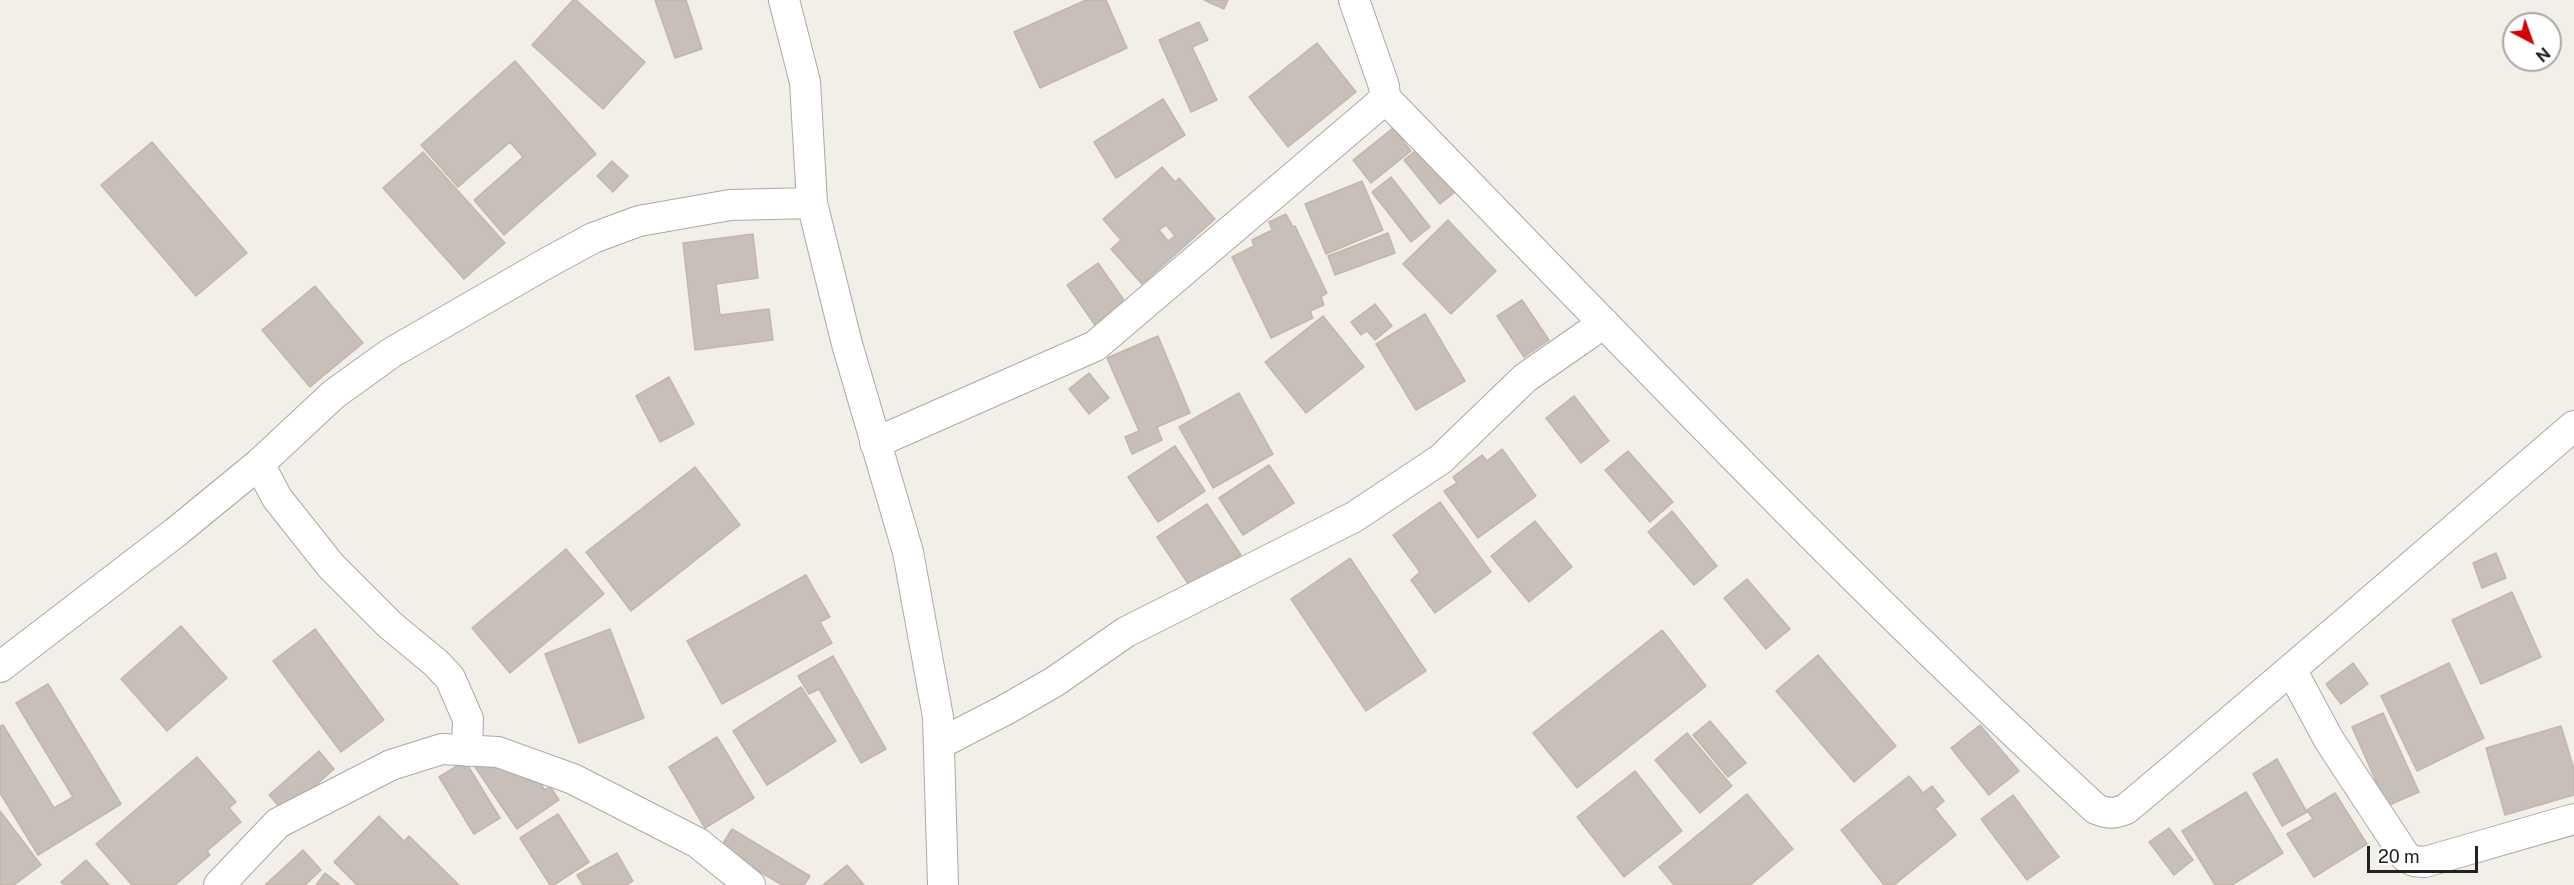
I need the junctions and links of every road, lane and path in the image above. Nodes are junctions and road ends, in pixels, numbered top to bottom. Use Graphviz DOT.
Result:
graph roads {
  1 [pos="784,0"];
  2 [pos="1354,0"];
  3 [pos="1385,98"];
  4 [pos="812,203"];
  5 [pos="1604,323"];
  6 [pos="2574,426"];
  7 [pos="875,443"];
  8 [pos="259,464"];
  9 [pos="0,667"];
  10 [pos="2292,671"];
  11 [pos="939,744"];
  12 [pos="467,751"];
  13 [pos="2574,819"];
  14 [pos="219,885"];
  15 [pos="750,885"];
  16 [pos="943,885"];
  1 -- 4 [label="street"];
  2 -- 3 [label="street"];
  3 -- 5 [label="street"];
  3 -- 7 [label="street"];
  4 -- 7 [label="street"];
  4 -- 8 [label="street"];
  5 -- 10 [label="street"];
  5 -- 11 [label="street"];
  6 -- 10 [label="street"];
  7 -- 11 [label="street"];
  8 -- 9 [label="street"];
  8 -- 12 [label="street"];
  10 -- 13 [label="street"];
  11 -- 16 [label="street"];
  12 -- 14 [label="street"];
  12 -- 15 [label="street"];
}
